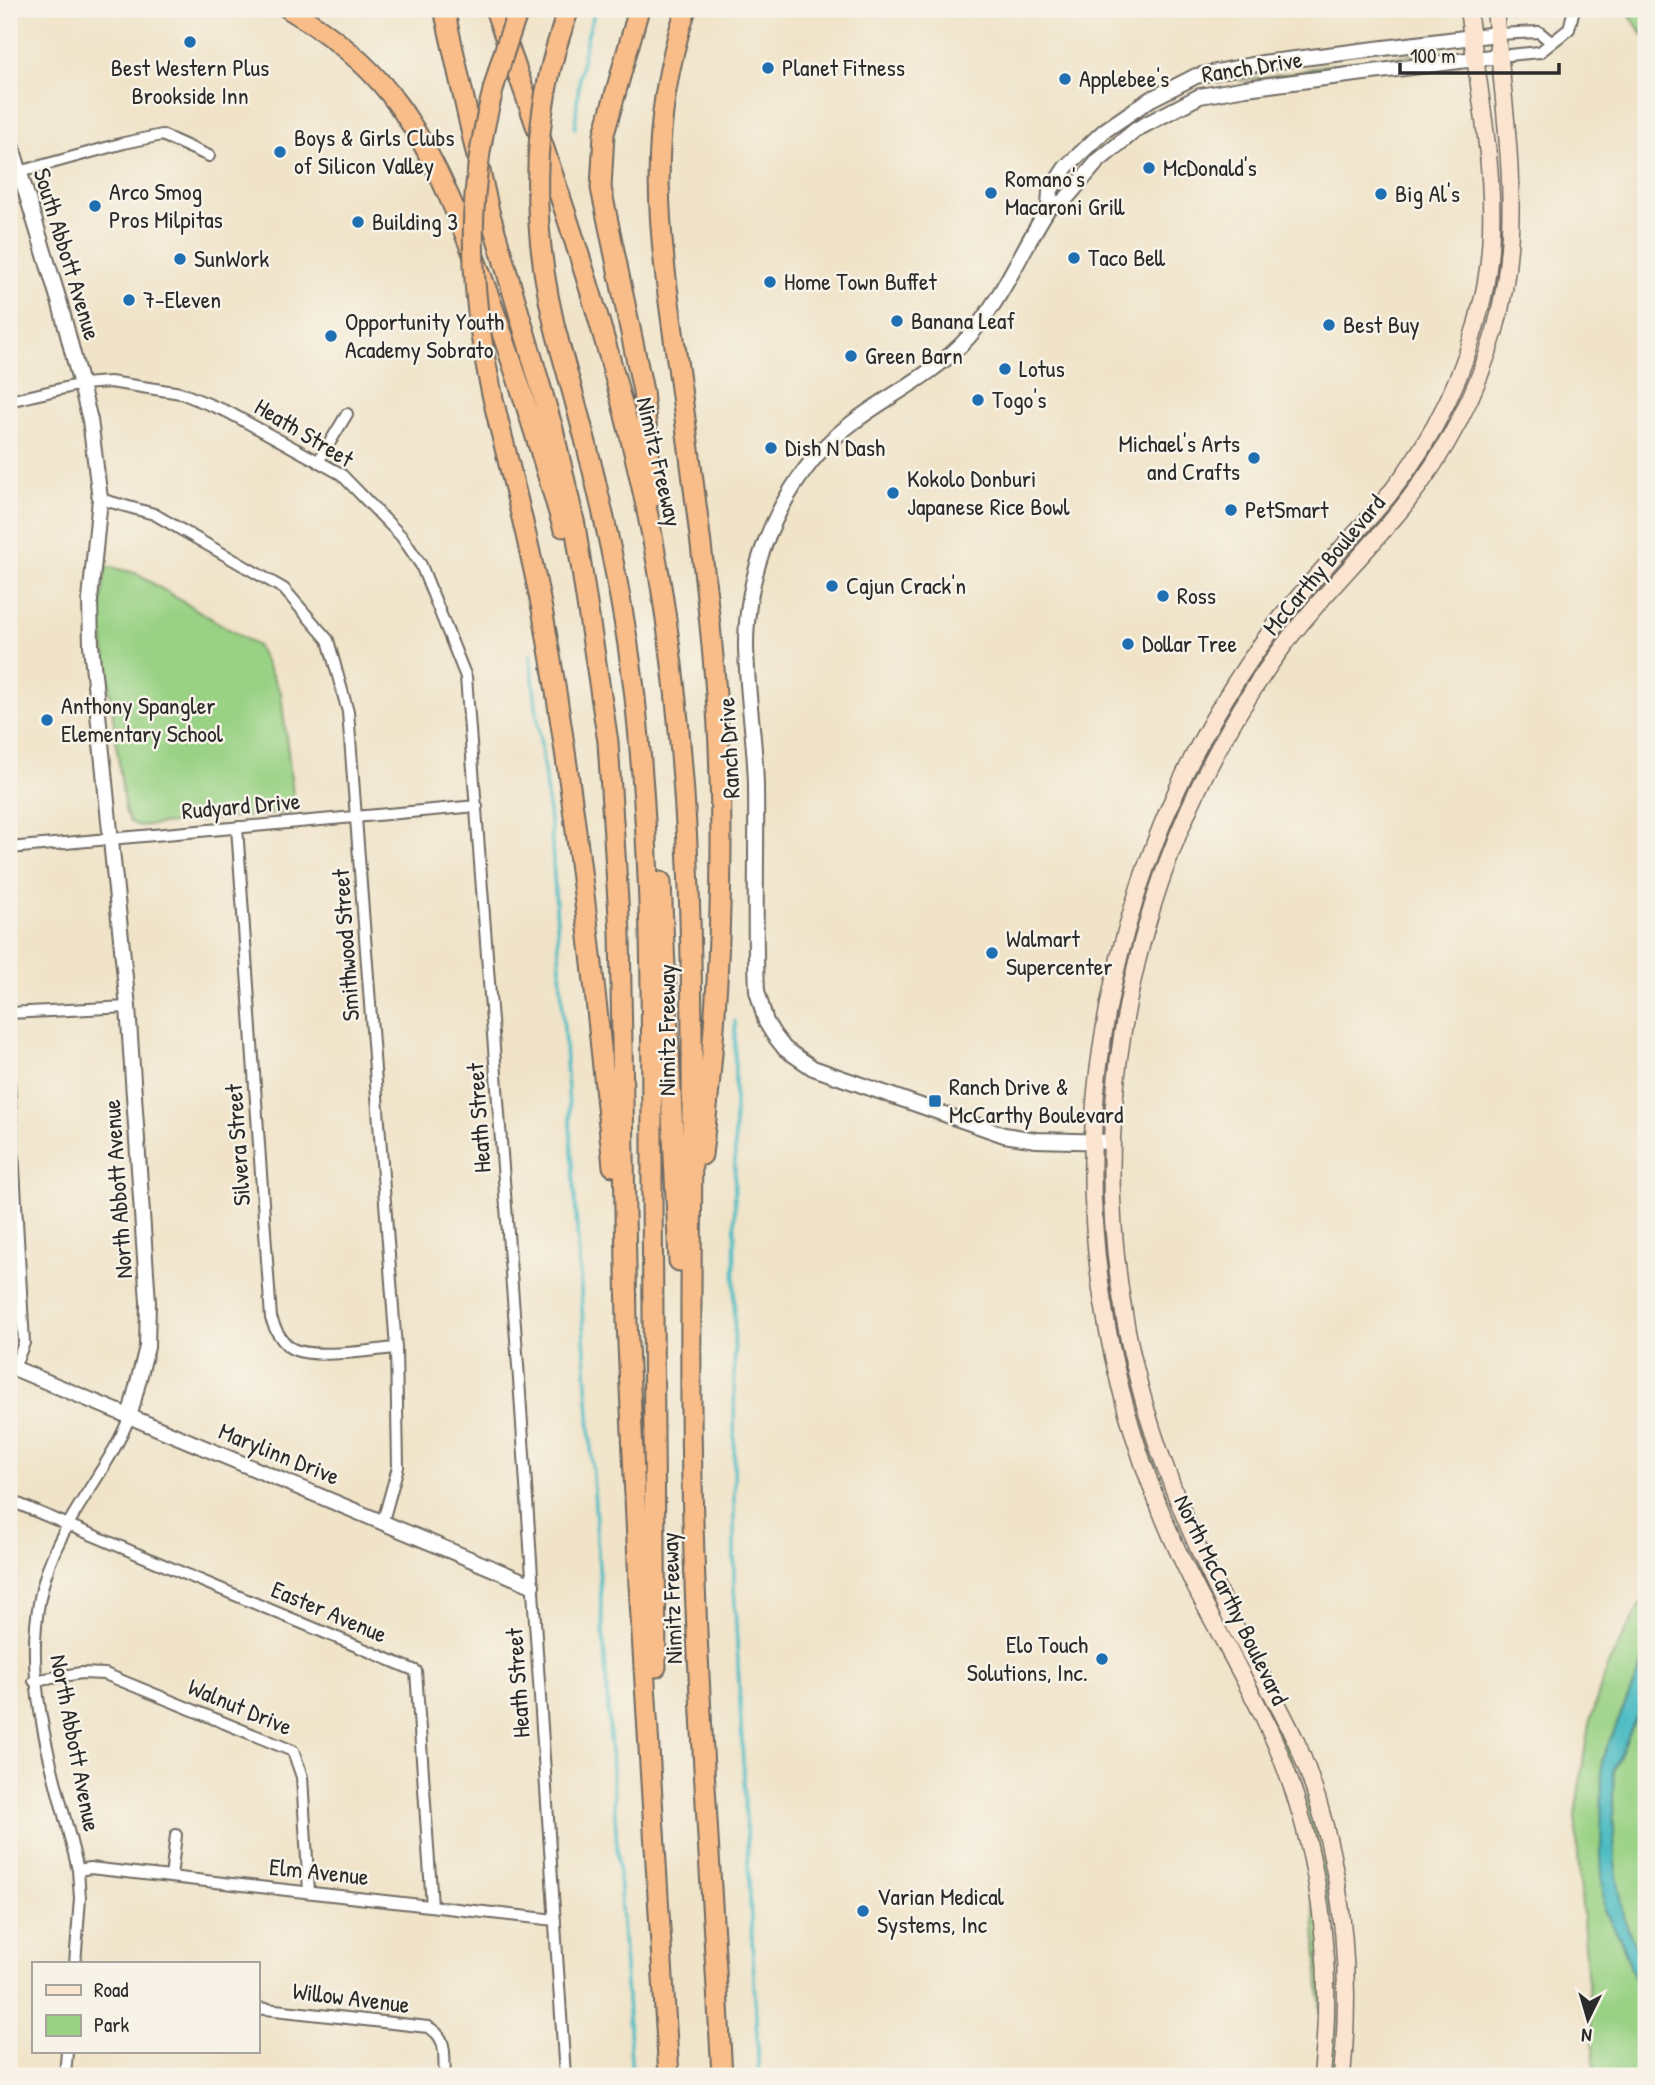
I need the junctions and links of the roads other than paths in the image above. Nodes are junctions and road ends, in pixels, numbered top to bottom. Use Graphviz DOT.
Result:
graph roads {
  1 [pos="289,9"];
  2 [pos="442,9"];
  3 [pos="495,9"];
  4 [pos="519,9"];
  5 [pos="569,9"];
  6 [pos="583,9"];
  7 [pos="639,9"];
  8 [pos="686,9"];
  9 [pos="1468,9"];
  10 [pos="1494,9"];
  11 [pos="1574,9"];
  12 [pos="1497,34"];
  13 [pos="1472,37"];
  14 [pos="1551,42"];
  15 [pos="1499,57"];
  16 [pos="1474,60"];
  17 [pos="9,137"];
  18 [pos="209,156"];
  19 [pos="19,172"];
  20 [pos="1049,207"];
  21 [pos="568,349"];
  22 [pos="82,384"];
  23 [pos="9,401"];
  24 [pos="346,414"];
  25 [pos="318,462"];
  26 [pos="100,499"];
  27 [pos="658,571"];
  28 [pos="593,630"];
  29 [pos="477,806"];
  30 [pos="357,816"];
  31 [pos="237,827"];
  32 [pos="113,838"];
  33 [pos="9,848"];
  34 [pos="128,1007"];
  35 [pos="9,1013"];
  36 [pos="9,1082"];
  37 [pos="1092,1141"];
  38 [pos="1112,1142"];
  39 [pos="692,1250"];
  40 [pos="627,1322"];
  41 [pos="396,1348"];
  42 [pos="11,1367"];
  43 [pos="130,1418"];
  44 [pos="9,1500"];
  45 [pos="383,1521"];
  46 [pos="67,1525"];
  47 [pos="532,1585"];
  48 [pos="34,1681"];
  49 [pos="701,1761"];
  50 [pos="176,1835"];
  51 [pos="78,1870"];
  52 [pos="171,1877"];
  53 [pos="309,1892"];
  54 [pos="432,1906"];
  55 [pos="657,1913"];
  56 [pos="555,1920"];
  57 [pos="75,1962"];
  58 [pos="259,2008"];
  59 [pos="67,2054"];
  60 [pos="65,2076"];
  61 [pos="445,2076"];
  62 [pos="565,2076"];
  63 [pos="669,2076"];
  64 [pos="722,2076"];
  65 [pos="1322,2076"];
  66 [pos="1342,2076"];
  1 -- 28 [label="highway"];
  2 -- 28 [label="highway, Nimitz Freeway"];
  3 -- 27 [label="highway, Nimitz Freeway"];
  4 -- 40 [label="highway, bridge"];
  5 -- 21 [label="highway, bridge"];
  6 -- 21 [label="highway"];
  7 -- 27 [label="highway"];
  8 -- 39 [label="highway"];
  9 -- 13 [label="main road, McCarthy Boulevard"];
  10 -- 12 [label="main road, McCarthy Boulevard"];
  11 -- 14 [label="street"];
  12 -- 13 [label="street, Ranch Drive"];
  12 -- 14 [label="street"];
  12 -- 15 [label="main road, McCarthy Boulevard"];
  13 -- 16 [label="main road, McCarthy Boulevard"];
  13 -- 20 [label="street, Ranch Drive"];
  14 -- 15 [label="street"];
  15 -- 16 [label="street, Ranch Drive"];
  15 -- 38 [label="main road, McCarthy Boulevard"];
  16 -- 20 [label="street, Ranch Drive"];
  16 -- 37 [label="main road, McCarthy Boulevard"];
  17 -- 19 [label="street, South Abbott Avenue"];
  18 -- 19 [label="street"];
  19 -- 22 [label="street, South Abbott Avenue"];
  20 -- 37 [label="street, Ranch Drive"];
  21 -- 49 [label="highway"];
  21 -- 55 [label="highway"];
  22 -- 23 [label="street, Heath Street"];
  22 -- 25 [label="street, Heath Street"];
  22 -- 26 [label="street, North Abbott Avenue"];
  24 -- 25 [label="street"];
  25 -- 29 [label="street, Heath Street"];
  26 -- 30 [label="street, Smithwood Street"];
  26 -- 32 [label="street, North Abbott Avenue"];
  27 -- 39 [label="highway, Nimitz Freeway"];
  28 -- 40 [label="highway, Nimitz Freeway"];
  29 -- 30 [label="street, Rudyard Drive"];
  29 -- 47 [label="street, Heath Street"];
  30 -- 31 [label="street, Rudyard Drive"];
  30 -- 41 [label="street, Smithwood Street"];
  31 -- 32 [label="street, Rudyard Drive"];
  31 -- 41 [label="street, Silvera Street"];
  32 -- 33 [label="street, Rudyard Drive"];
  32 -- 34 [label="street, North Abbott Avenue"];
  34 -- 35 [label="street"];
  34 -- 43 [label="street, North Abbott Avenue"];
  36 -- 42 [label="street"];
  37 -- 38 [label="street, Ranch Drive"];
  37 -- 65 [label="main road, North McCarthy Boulevard"];
  38 -- 66 [label="main road, North McCarthy Boulevard"];
  39 -- 49 [label="highway, Nimitz Freeway"];
  40 -- 55 [label="highway, Nimitz Freeway"];
  41 -- 45 [label="street, Smithwood Street"];
  42 -- 43 [label="street, Marylinn Drive"];
  43 -- 45 [label="street, Marylinn Drive"];
  43 -- 46 [label="street, North Abbott Avenue"];
  44 -- 46 [label="street, Easter Avenue"];
  45 -- 47 [label="street, Marylinn Drive"];
  46 -- 48 [label="street, North Abbott Avenue"];
  46 -- 54 [label="street, Easter Avenue"];
  47 -- 56 [label="street, Heath Street"];
  48 -- 51 [label="street, North Abbott Avenue"];
  48 -- 53 [label="street, Walnut Drive"];
  49 -- 64 [label="highway, Nimitz Freeway"];
  50 -- 52 [label="street"];
  51 -- 52 [label="street, Elm Avenue"];
  51 -- 57 [label="street, North Abbott Avenue"];
  52 -- 53 [label="street, Elm Avenue"];
  53 -- 54 [label="street, Elm Avenue"];
  54 -- 56 [label="street, Elm Avenue"];
  55 -- 63 [label="highway, Nimitz Freeway"];
  56 -- 62 [label="street, Heath Street"];
  58 -- 61 [label="street, Willow Avenue"];
  59 -- 60 [label="street"];
}
